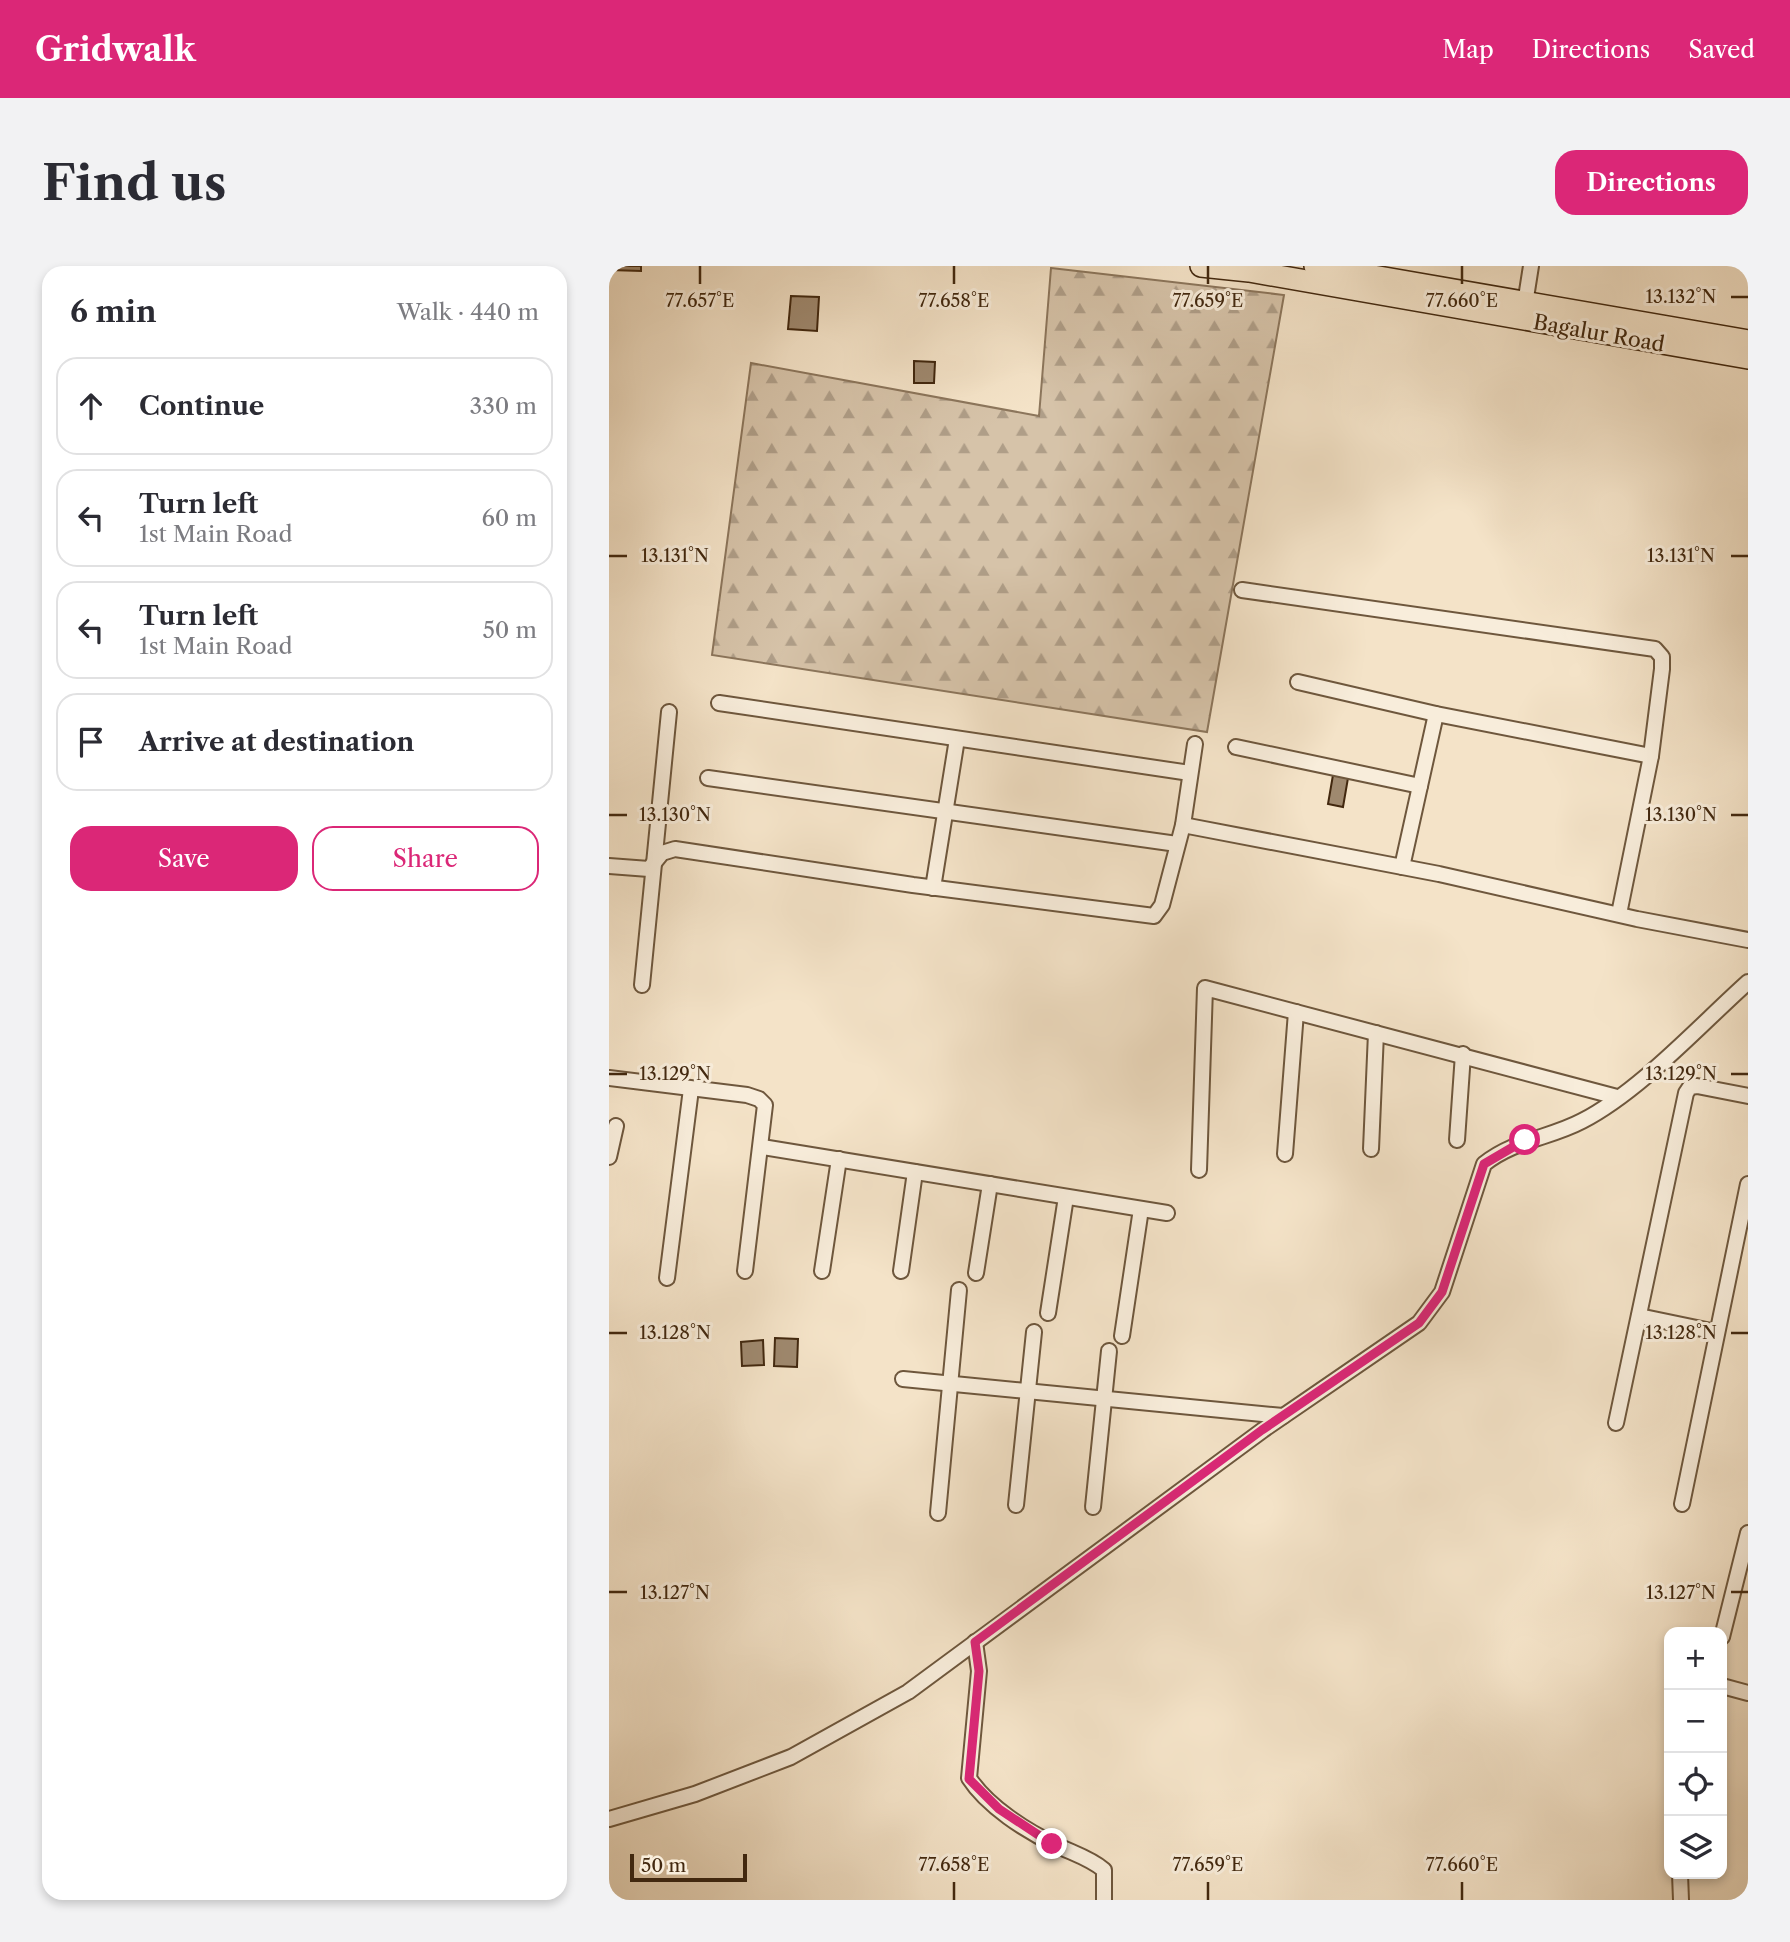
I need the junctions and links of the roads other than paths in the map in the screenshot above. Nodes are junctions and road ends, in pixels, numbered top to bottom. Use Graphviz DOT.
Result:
graph roads {
  1 [pos="1201,266"];
  2 [pos="1315,266"];
  3 [pos="1531,266"];
  4 [pos="1525,304"];
  5 [pos="1748,341"];
  6 [pos="1748,358"];
  7 [pos="1242,590"];
  8 [pos="1298,682"];
  9 [pos="719,703"];
  10 [pos="669,712"];
  11 [pos="1436,714"];
  12 [pos="957,738"];
  13 [pos="1195,744"];
  14 [pos="1236,747"];
  15 [pos="1651,756"];
  16 [pos="1190,774"];
  17 [pos="708,778"];
  18 [pos="1420,786"];
  19 [pos="946,812"];
  20 [pos="1182,825"];
  21 [pos="1177,845"];
  22 [pos="653,865"];
  23 [pos="609,866"];
  24 [pos="1402,867"];
  25 [pos="933,888"];
  26 [pos="1619,915"];
  27 [pos="1748,940"];
  28 [pos="1748,982"];
  29 [pos="642,985"];
  30 [pos="1296,1012"];
  31 [pos="1376,1033"];
  32 [pos="1463,1054"];
  33 [pos="609,1078"];
  34 [pos="691,1089"];
  35 [pos="1748,1096"];
  36 [pos="1617,1097"];
  37 [pos="616,1126"];
  38 [pos="1457,1140"];
  39 [pos="762,1147"];
  40 [pos="1371,1149"];
  41 [pos="1285,1154"];
  42 [pos="609,1157"];
  43 [pos="839,1159"];
  44 [pos="1199,1171"];
  45 [pos="915,1172"];
  46 [pos="991,1184"];
  47 [pos="1748,1184"];
  48 [pos="1066,1197"];
  49 [pos="1141,1209"];
  50 [pos="1167,1213"];
  51 [pos="745,1270"];
  52 [pos="822,1271"];
  53 [pos="901,1271"];
  54 [pos="976,1273"];
  55 [pos="667,1278"];
  56 [pos="959,1290"];
  57 [pos="1048,1312"];
  58 [pos="1639,1316"];
  59 [pos="1034,1332"];
  60 [pos="1716,1332"];
  61 [pos="1122,1336"];
  62 [pos="1109,1351"];
  63 [pos="903,1379"];
  64 [pos="950,1384"];
  65 [pos="1029,1392"];
  66 [pos="1104,1400"];
  67 [pos="1283,1416"];
  68 [pos="1616,1423"];
  69 [pos="1682,1504"];
  70 [pos="1016,1505"];
  71 [pos="1093,1507"];
  72 [pos="938,1513"];
  73 [pos="1748,1533"];
  74 [pos="1724,1627"];
  75 [pos="975,1642"];
  76 [pos="1727,1687"];
  77 [pos="1748,1693"];
  78 [pos="609,1819"];
  79 [pos="1680,1879"];
  80 [pos="1104,1900"];
  81 [pos="1681,1900"];
  1 -- 6 [label="main road, Bagalur Road"];
  2 -- 4 [label="main road, Bagalur Road"];
  3 -- 4 [label="street"];
  4 -- 5 [label="main road, Bagalur Road"];
  7 -- 15 [label="street"];
  8 -- 11 [label="street"];
  9 -- 12 [label="street"];
  10 -- 22 [label="street"];
  11 -- 15 [label="street"];
  11 -- 18 [label="street"];
  12 -- 16 [label="street"];
  12 -- 19 [label="street"];
  13 -- 16 [label="street"];
  14 -- 18 [label="street"];
  15 -- 26 [label="street"];
  16 -- 20 [label="street"];
  17 -- 19 [label="street"];
  18 -- 24 [label="street"];
  19 -- 21 [label="street"];
  19 -- 25 [label="street"];
  20 -- 21 [label="street"];
  20 -- 24 [label="street"];
  21 -- 25 [label="street"];
  22 -- 23 [label="street"];
  22 -- 25 [label="street"];
  22 -- 29 [label="street"];
  24 -- 26 [label="street"];
  26 -- 27 [label="street"];
  28 -- 36 [label="street"];
  30 -- 31 [label="street"];
  30 -- 41 [label="street"];
  30 -- 44 [label="street"];
  31 -- 32 [label="street"];
  31 -- 40 [label="street"];
  32 -- 36 [label="street"];
  32 -- 38 [label="street"];
  33 -- 34 [label="street"];
  34 -- 39 [label="street"];
  34 -- 55 [label="street"];
  35 -- 58 [label="street"];
  36 -- 67 [label="street"];
  37 -- 42 [label="street"];
  39 -- 43 [label="street"];
  39 -- 51 [label="street"];
  43 -- 45 [label="street"];
  43 -- 52 [label="street"];
  45 -- 46 [label="street"];
  45 -- 53 [label="street"];
  46 -- 48 [label="street"];
  46 -- 54 [label="street"];
  47 -- 60 [label="street"];
  48 -- 49 [label="street"];
  48 -- 57 [label="street"];
  49 -- 50 [label="street"];
  49 -- 61 [label="street"];
  56 -- 64 [label="street"];
  58 -- 60 [label="street"];
  58 -- 68 [label="street"];
  59 -- 65 [label="street"];
  60 -- 69 [label="street"];
  62 -- 66 [label="street"];
  63 -- 64 [label="street"];
  64 -- 65 [label="street"];
  64 -- 72 [label="street"];
  65 -- 66 [label="street"];
  65 -- 70 [label="street"];
  66 -- 67 [label="street"];
  66 -- 71 [label="street"];
  67 -- 75 [label="street"];
  73 -- 74 [label="street"];
  75 -- 78 [label="street"];
  75 -- 80 [label="street"];
  76 -- 77 [label="street"];
  79 -- 81 [label="street"];
}
